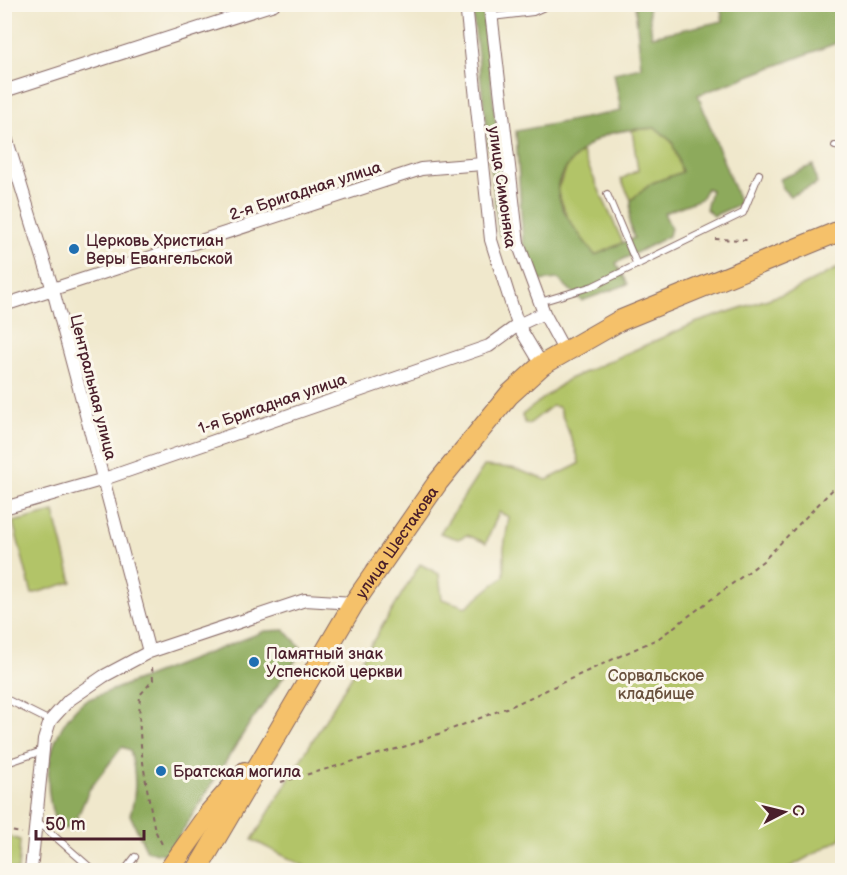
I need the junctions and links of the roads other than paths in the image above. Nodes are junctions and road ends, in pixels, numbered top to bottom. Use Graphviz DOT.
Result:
graph roads {
  1 [pos="274,4"];
  2 [pos="466,4"];
  3 [pos="551,4"];
  4 [pos="491,11"];
  5 [pos="4,91"];
  6 [pos="4,131"];
  7 [pos="835,146"];
  8 [pos="843,147"];
  9 [pos="482,164"];
  10 [pos="759,174"];
  11 [pos="608,194"];
  12 [pos="843,230"];
  13 [pos="637,265"];
  14 [pos="52,290"];
  15 [pos="4,305"];
  16 [pos="542,308"];
  17 [pos="519,325"];
  18 [pos="565,352"];
  19 [pos="542,365"];
  20 [pos="101,480"];
  21 [pos="4,508"];
  22 [pos="354,603"];
  23 [pos="149,652"];
  24 [pos="4,698"];
  25 [pos="50,721"];
  26 [pos="272,741"];
  27 [pos="42,751"];
  28 [pos="4,764"];
  29 [pos="35,820"];
  30 [pos="135,857"];
  31 [pos="166,863"];
  32 [pos="31,870"];
  33 [pos="93,870"];
  34 [pos="126,870"];
  35 [pos="196,870"];
  1 -- 5 [label="street"];
  2 -- 9 [label="street, улица Симоняка"];
  3 -- 4 [label="lane"];
  4 -- 16 [label="street, улица Симоняка"];
  6 -- 14 [label="street, Центральная улица"];
  7 -- 8 [label="lane"];
  9 -- 14 [label="street, 2-я Бригадная улица"];
  9 -- 17 [label="street, улица Симоняка"];
  10 -- 13 [label="lane"];
  11 -- 13 [label="lane"];
  12 -- 18 [label="main road, улица Шестакова"];
  13 -- 16 [label="lane"];
  14 -- 15 [label="street, 2-я Бригадная улица"];
  14 -- 20 [label="street, Центральная улица"];
  16 -- 17 [label="street, 1-я Бригадная улица"];
  16 -- 18 [label="street, улица Симоняка"];
  17 -- 19 [label="street, улица Симоняка"];
  17 -- 20 [label="street, 1-я Бригадная улица"];
  18 -- 19 [label="main road, улица Шестакова"];
  19 -- 22 [label="main road, улица Шестакова"];
  20 -- 21 [label="street, 1-я Бригадная улица"];
  20 -- 23 [label="street, Центральная улица"];
  22 -- 23 [label="street, улица Шестакова"];
  22 -- 26 [label="main road"];
  23 -- 25 [label="street, улица Шестакова"];
  24 -- 25 [label="lane"];
  25 -- 27 [label="street"];
  26 -- 31 [label="main road"];
  26 -- 35 [label="main road"];
  27 -- 28 [label="lane"];
  27 -- 29 [label="street"];
  29 -- 32 [label="street"];
  29 -- 33 [label="lane"];
  30 -- 34 [label="lane"];
}
